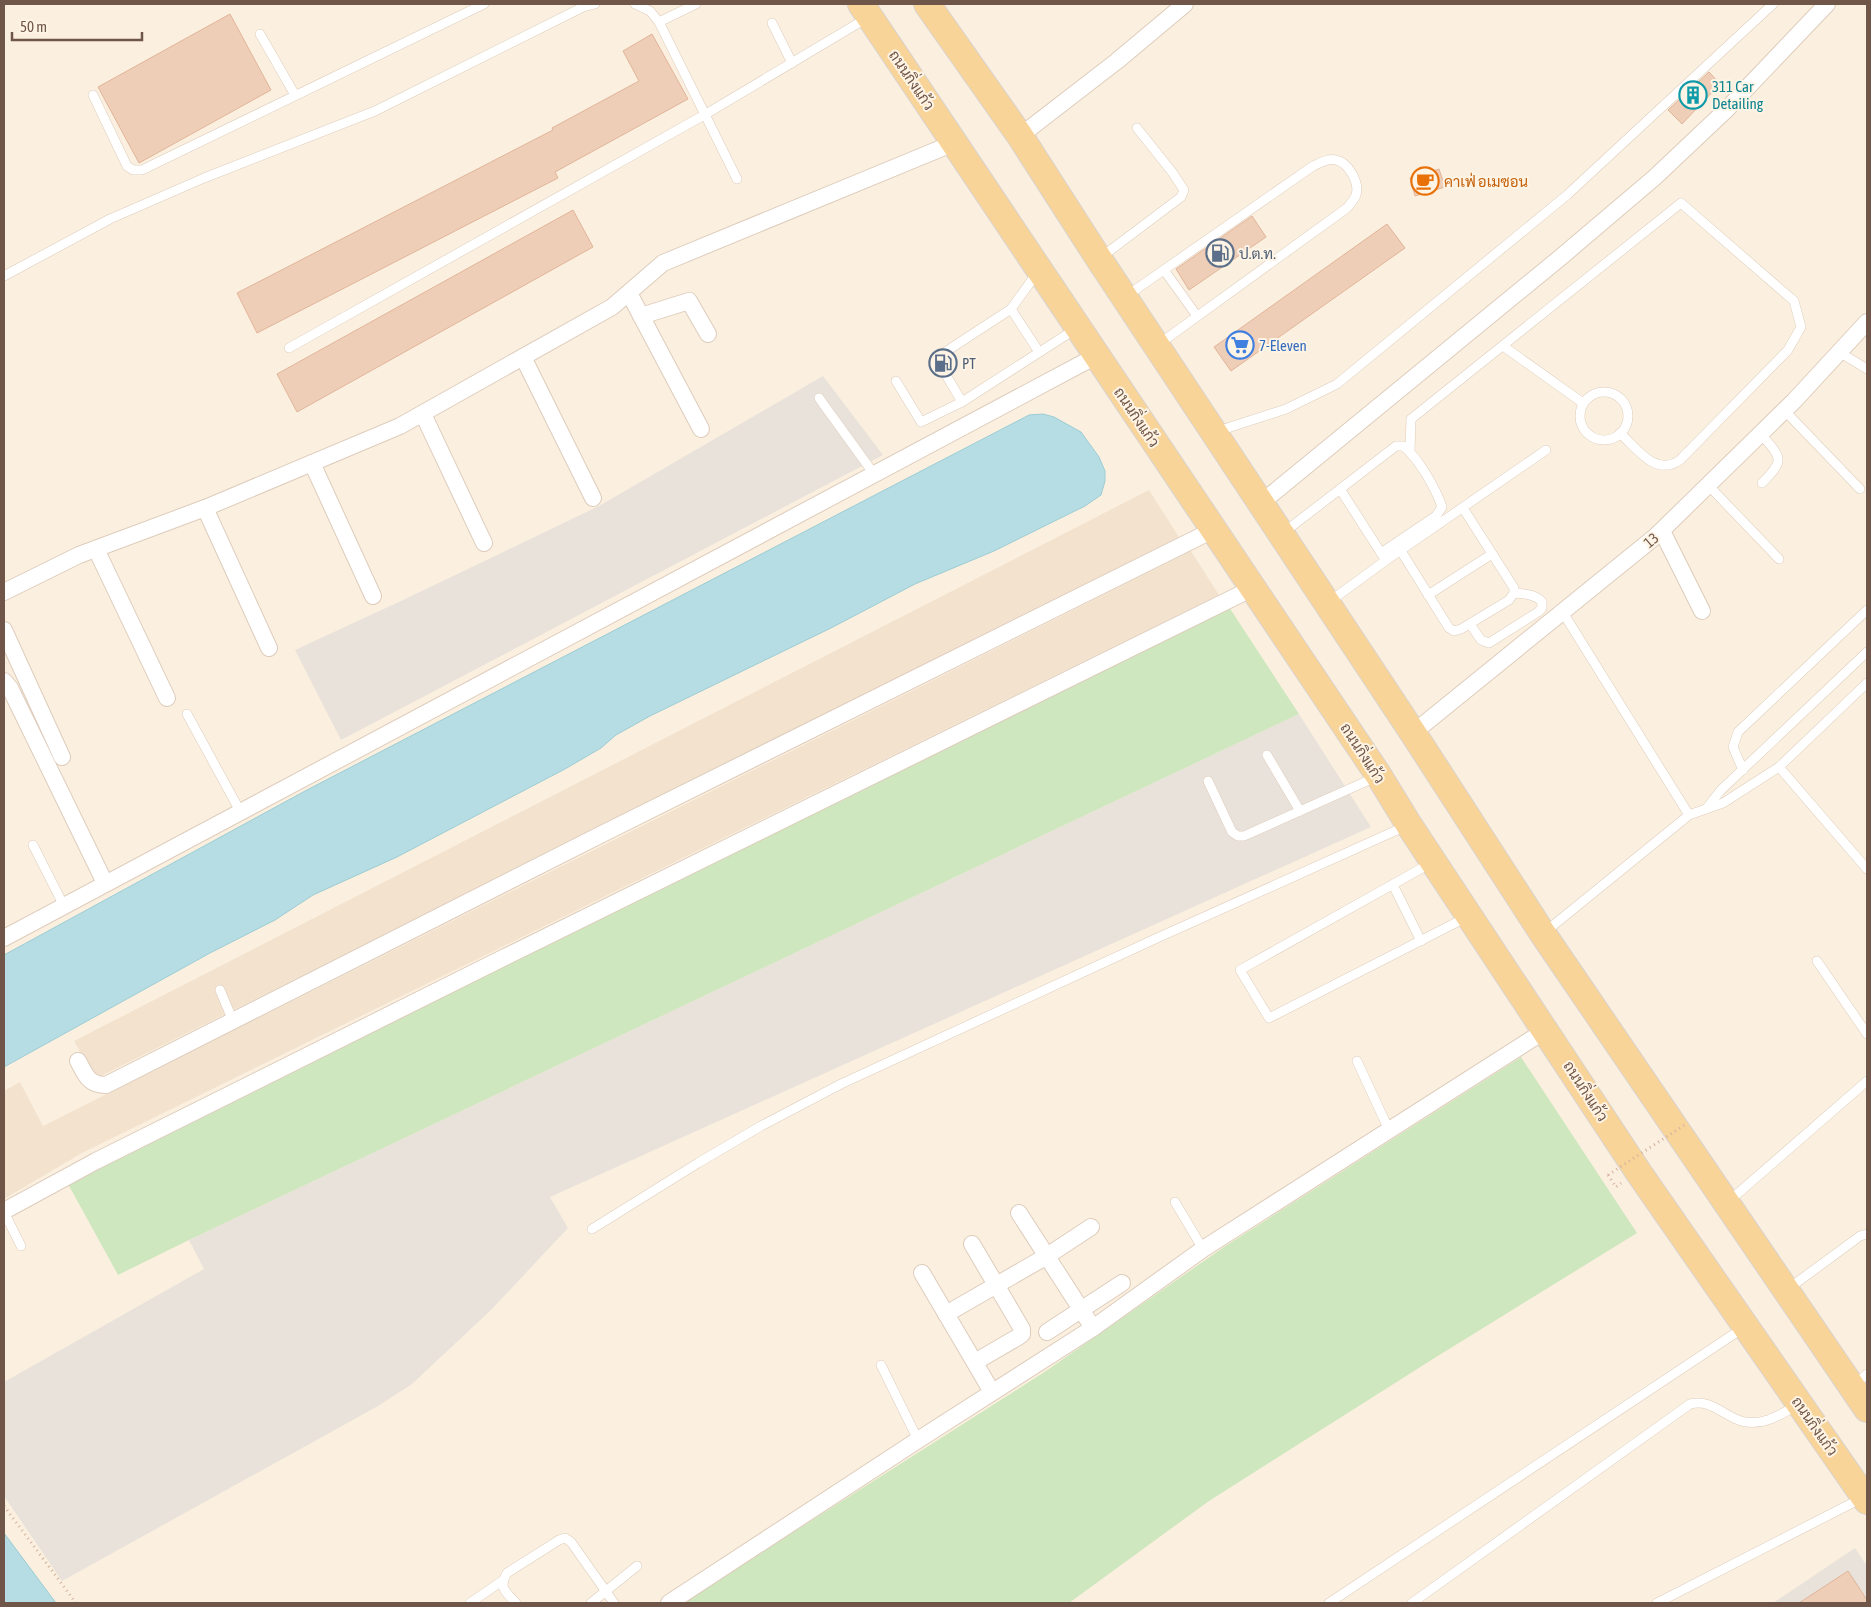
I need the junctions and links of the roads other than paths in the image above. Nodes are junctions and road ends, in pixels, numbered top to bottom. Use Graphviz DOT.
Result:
graph roads {
  1 [pos="484,4"];
  2 [pos="595,4"];
  3 [pos="635,4"];
  4 [pos="696,4"];
  5 [pos="927,4"];
  6 [pos="1185,4"];
  7 [pos="1772,4"];
  8 [pos="1827,4"];
  9 [pos="865,10"];
  10 [pos="659,22"];
  11 [pos="772,23"];
  12 [pos="260,34"];
  13 [pos="792,63"];
  14 [pos="92,95"];
  15 [pos="295,95"];
  16 [pos="706,114"];
  17 [pos="1137,128"];
  18 [pos="1020,136"];
  19 [pos="954,143"];
  20 [pos="737,179"];
  21 [pos="1099,259"];
  22 [pos="1164,270"];
  23 [pos="1039,271"];
  24 [pos="4,276"];
  25 [pos="629,293"];
  26 [pos="1125,297"];
  27 [pos="1011,309"];
  28 [pos="641,316"];
  29 [pos="1197,316"];
  30 [pos="1867,322"];
  31 [pos="1078,328"];
  32 [pos="708,334"];
  33 [pos="1157,346"];
  34 [pos="1503,346"];
  35 [pos="289,348"];
  36 [pos="1040,352"];
  37 [pos="1839,352"];
  38 [pos="1096,356"];
  39 [pos="524,357"];
  40 [pos="1867,369"];
  41 [pos="896,381"];
  42 [pos="819,398"];
  43 [pos="962,402"];
  44 [pos="1584,403"];
  45 [pos="1784,410"];
  46 [pos="422,414"];
  47 [pos="701,429"];
  48 [pos="1214,432"];
  49 [pos="1620,433"];
  50 [pos="1760,434"];
  51 [pos="1546,450"];
  52 [pos="1410,451"];
  53 [pos="312,463"];
  54 [pos="874,474"];
  55 [pos="1762,483"];
  56 [pos="1709,486"];
  57 [pos="1340,489"];
  58 [pos="1860,489"];
  59 [pos="593,498"];
  60 [pos="1262,503"];
  61 [pos="205,508"];
  62 [pos="1463,508"];
  63 [pos="1213,530"];
  64 [pos="1662,531"];
  65 [pos="1281,534"];
  66 [pos="484,543"];
  67 [pos="96,549"];
  68 [pos="1401,551"];
  69 [pos="1492,554"];
  70 [pos="1383,557"];
  71 [pos="1778,560"];
  72 [pos="1253,588"];
  73 [pos="4,592"];
  74 [pos="1514,593"];
  75 [pos="1428,595"];
  76 [pos="374,596"];
  77 [pos="1327,604"];
  78 [pos="1867,610"];
  79 [pos="1562,612"];
  80 [pos="1702,612"];
  81 [pos="1470,624"];
  82 [pos="4,630"];
  83 [pos="269,648"];
  84 [pos="1867,652"];
  85 [pos="4,681"];
  86 [pos="1867,683"];
  87 [pos="167,698"];
  88 [pos="187,714"];
  89 [pos="1413,733"];
  90 [pos="1267,755"];
  91 [pos="62,757"];
  92 [pos="1778,767"];
  93 [pos="1743,770"];
  94 [pos="1378,776"];
  95 [pos="1208,781"];
  96 [pos="1706,809"];
  97 [pos="240,811"];
  98 [pos="1300,811"];
  99 [pos="1689,814"];
  100 [pos="1409,825"];
  101 [pos="33,846"];
  102 [pos="1433,862"];
  103 [pos="1867,869"];
  104 [pos="105,883"];
  105 [pos="1393,885"];
  106 [pos="64,906"];
  107 [pos="1470,916"];
  108 [pos="1543,934"];
  109 [pos="4,938"];
  110 [pos="1421,941"];
  111 [pos="1817,962"];
  112 [pos="220,990"];
  113 [pos="233,1021"];
  114 [pos="1546,1030"];
  115 [pos="1867,1034"];
  116 [pos="78,1061"];
  117 [pos="1357,1061"];
  118 [pos="1867,1081"];
  119 [pos="1389,1130"];
  120 [pos="1175,1202"];
  121 [pos="1727,1203"];
  122 [pos="4,1212"];
  123 [pos="1018,1213"];
  124 [pos="1091,1226"];
  125 [pos="592,1229"];
  126 [pos="1867,1234"];
  127 [pos="972,1244"];
  128 [pos="21,1246"];
  129 [pos="1203,1249"];
  130 [pos="1047,1256"];
  131 [pos="922,1273"];
  132 [pos="1122,1283"];
  133 [pos="997,1286"];
  134 [pos="1786,1290"];
  135 [pos="1082,1309"];
  136 [pos="946,1314"];
  137 [pos="1745,1326"];
  138 [pos="1094,1328"];
  139 [pos="1047,1332"];
  140 [pos="974,1362"];
  141 [pos="881,1365"];
  142 [pos="1859,1380"];
  143 [pos="992,1392"];
  144 [pos="1799,1403"];
  145 [pos="1867,1409"];
  146 [pos="918,1440"];
  147 [pos="1866,1499"];
  148 [pos="637,1566"];
  149 [pos="502,1582"];
  150 [pos="606,1592"];
  151 [pos="470,1603"];
  152 [pos="516,1603"];
  153 [pos="591,1603"];
  154 [pos="614,1603"];
  155 [pos="669,1603"];
  156 [pos="1329,1603"];
  157 [pos="1412,1603"];
  158 [pos="1657,1603"];
  1 -- 15 [label="lane"];
  2 -- 24 [label="lane"];
  3 -- 10 [label="lane"];
  4 -- 10 [label="lane"];
  5 -- 18 [label="main road"];
  6 -- 18 [label="street"];
  7 -- 48 [label="lane"];
  8 -- 60 [label="street"];
  9 -- 13 [label="lane"];
  9 -- 19 [label="main road, ถนนกิ่งแก้ว"];
  10 -- 16 [label="lane"];
  11 -- 13 [label="lane"];
  12 -- 15 [label="lane"];
  13 -- 16 [label="lane"];
  14 -- 15 [label="lane"];
  16 -- 20 [label="lane"];
  16 -- 35 [label="lane"];
  17 -- 21 [label="lane"];
  18 -- 21 [label="main road"];
  19 -- 23 [label="main road, ถนนกิ่งแก้ว"];
  19 -- 25 [label="street"];
  21 -- 26 [label="main road"];
  22 -- 26 [label="lane"];
  22 -- 29 [label="lane"];
  22 -- 29 [label="lane"];
  23 -- 27 [label="lane"];
  23 -- 31 [label="main road, ถนนกิ่งแก้ว"];
  25 -- 28 [label="street"];
  25 -- 39 [label="street"];
  26 -- 33 [label="main road"];
  27 -- 36 [label="lane"];
  27 -- 43 [label="lane"];
  28 -- 32 [label="street"];
  28 -- 47 [label="street"];
  29 -- 33 [label="lane"];
  30 -- 37 [label="street, 13"];
  31 -- 36 [label="lane"];
  31 -- 38 [label="main road, ถนนกิ่งแก้ว"];
  33 -- 48 [label="main road"];
  34 -- 44 [label="lane"];
  34 -- 49 [label="lane"];
  34 -- 52 [label="lane"];
  36 -- 43 [label="lane"];
  37 -- 40 [label="lane"];
  37 -- 45 [label="street, 13"];
  38 -- 54 [label="street"];
  38 -- 63 [label="main road, ถนนกิ่งแก้ว"];
  39 -- 46 [label="street"];
  39 -- 59 [label="street"];
  41 -- 43 [label="lane"];
  42 -- 54 [label="lane"];
  44 -- 49 [label="lane"];
  44 -- 49 [label="lane"];
  45 -- 50 [label="street, 13"];
  45 -- 58 [label="lane"];
  46 -- 53 [label="street"];
  46 -- 66 [label="street"];
  48 -- 60 [label="main road"];
  50 -- 55 [label="lane"];
  50 -- 56 [label="street, 13"];
  51 -- 62 [label="lane"];
  52 -- 57 [label="lane"];
  52 -- 70 [label="lane"];
  53 -- 61 [label="street"];
  53 -- 76 [label="street"];
  54 -- 97 [label="street"];
  56 -- 64 [label="street, 13"];
  56 -- 71 [label="lane"];
  57 -- 65 [label="lane"];
  57 -- 70 [label="lane"];
  60 -- 65 [label="main road"];
  61 -- 67 [label="street"];
  61 -- 83 [label="street"];
  62 -- 68 [label="lane"];
  62 -- 69 [label="lane"];
  63 -- 72 [label="main road, ถนนกิ่งแก้ว"];
  63 -- 113 [label="street"];
  64 -- 79 [label="street, 13"];
  64 -- 80 [label="street"];
  65 -- 77 [label="main road"];
  67 -- 73 [label="street"];
  67 -- 87 [label="street"];
  68 -- 70 [label="lane"];
  68 -- 75 [label="lane"];
  69 -- 74 [label="lane"];
  69 -- 75 [label="lane"];
  70 -- 77 [label="lane"];
  72 -- 94 [label="main road, ถนนกิ่งแก้ว"];
  72 -- 122 [label="street"];
  74 -- 81 [label="lane"];
  74 -- 81 [label="lane"];
  75 -- 81 [label="lane"];
  77 -- 89 [label="main road"];
  78 -- 93 [label="lane"];
  79 -- 89 [label="street, 13"];
  79 -- 99 [label="lane"];
  82 -- 91 [label="street"];
  84 -- 93 [label="lane"];
  85 -- 104 [label="street"];
  86 -- 92 [label="lane"];
  88 -- 97 [label="lane"];
  89 -- 108 [label="main road"];
  90 -- 98 [label="lane"];
  92 -- 96 [label="lane"];
  92 -- 103 [label="lane"];
  93 -- 96 [label="lane"];
  94 -- 98 [label="lane"];
  94 -- 100 [label="main road, ถนนกิ่งแก้ว"];
  95 -- 98 [label="lane"];
  96 -- 99 [label="lane"];
  97 -- 104 [label="street"];
  99 -- 108 [label="lane"];
  100 -- 102 [label="main road, ถนนกิ่งแก้ว"];
  100 -- 125 [label="lane"];
  101 -- 106 [label="lane"];
  102 -- 105 [label="lane"];
  102 -- 107 [label="main road, ถนนกิ่งแก้ว"];
  104 -- 106 [label="street"];
  105 -- 110 [label="lane"];
  105 -- 110 [label="lane"];
  106 -- 109 [label="street"];
  107 -- 110 [label="lane"];
  107 -- 114 [label="main road, ถนนกิ่งแก้ว"];
  108 -- 121 [label="main road"];
  111 -- 115 [label="lane"];
  112 -- 113 [label="lane"];
  113 -- 116 [label="street"];
  114 -- 119 [label="street"];
  114 -- 137 [label="main road, ถนนกิ่งแก้ว"];
  117 -- 119 [label="lane"];
  118 -- 121 [label="lane"];
  119 -- 129 [label="street"];
  120 -- 129 [label="lane"];
  121 -- 134 [label="main road"];
  122 -- 128 [label="lane"];
  123 -- 130 [label="street"];
  124 -- 130 [label="street"];
  126 -- 134 [label="lane"];
  127 -- 133 [label="street"];
  129 -- 138 [label="street"];
  130 -- 133 [label="street"];
  130 -- 135 [label="street"];
  131 -- 136 [label="street"];
  132 -- 135 [label="street"];
  133 -- 136 [label="street"];
  133 -- 140 [label="street"];
  134 -- 142 [label="main road"];
  135 -- 138 [label="street"];
  135 -- 139 [label="street"];
  136 -- 140 [label="street"];
  137 -- 144 [label="main road, ถนนกิ่งแก้ว"];
  137 -- 156 [label="lane"];
  138 -- 143 [label="street"];
  140 -- 143 [label="street"];
  141 -- 146 [label="lane"];
  142 -- 145 [label="main road"];
  143 -- 146 [label="street"];
  144 -- 147 [label="main road, ถนนกิ่งแก้ว"];
  144 -- 157 [label="lane"];
  146 -- 155 [label="street"];
  147 -- 158 [label="lane"];
  148 -- 150 [label="lane"];
  149 -- 150 [label="lane"];
  149 -- 151 [label="lane"];
  149 -- 152 [label="lane"];
  150 -- 153 [label="lane"];
  150 -- 154 [label="lane"];
}
